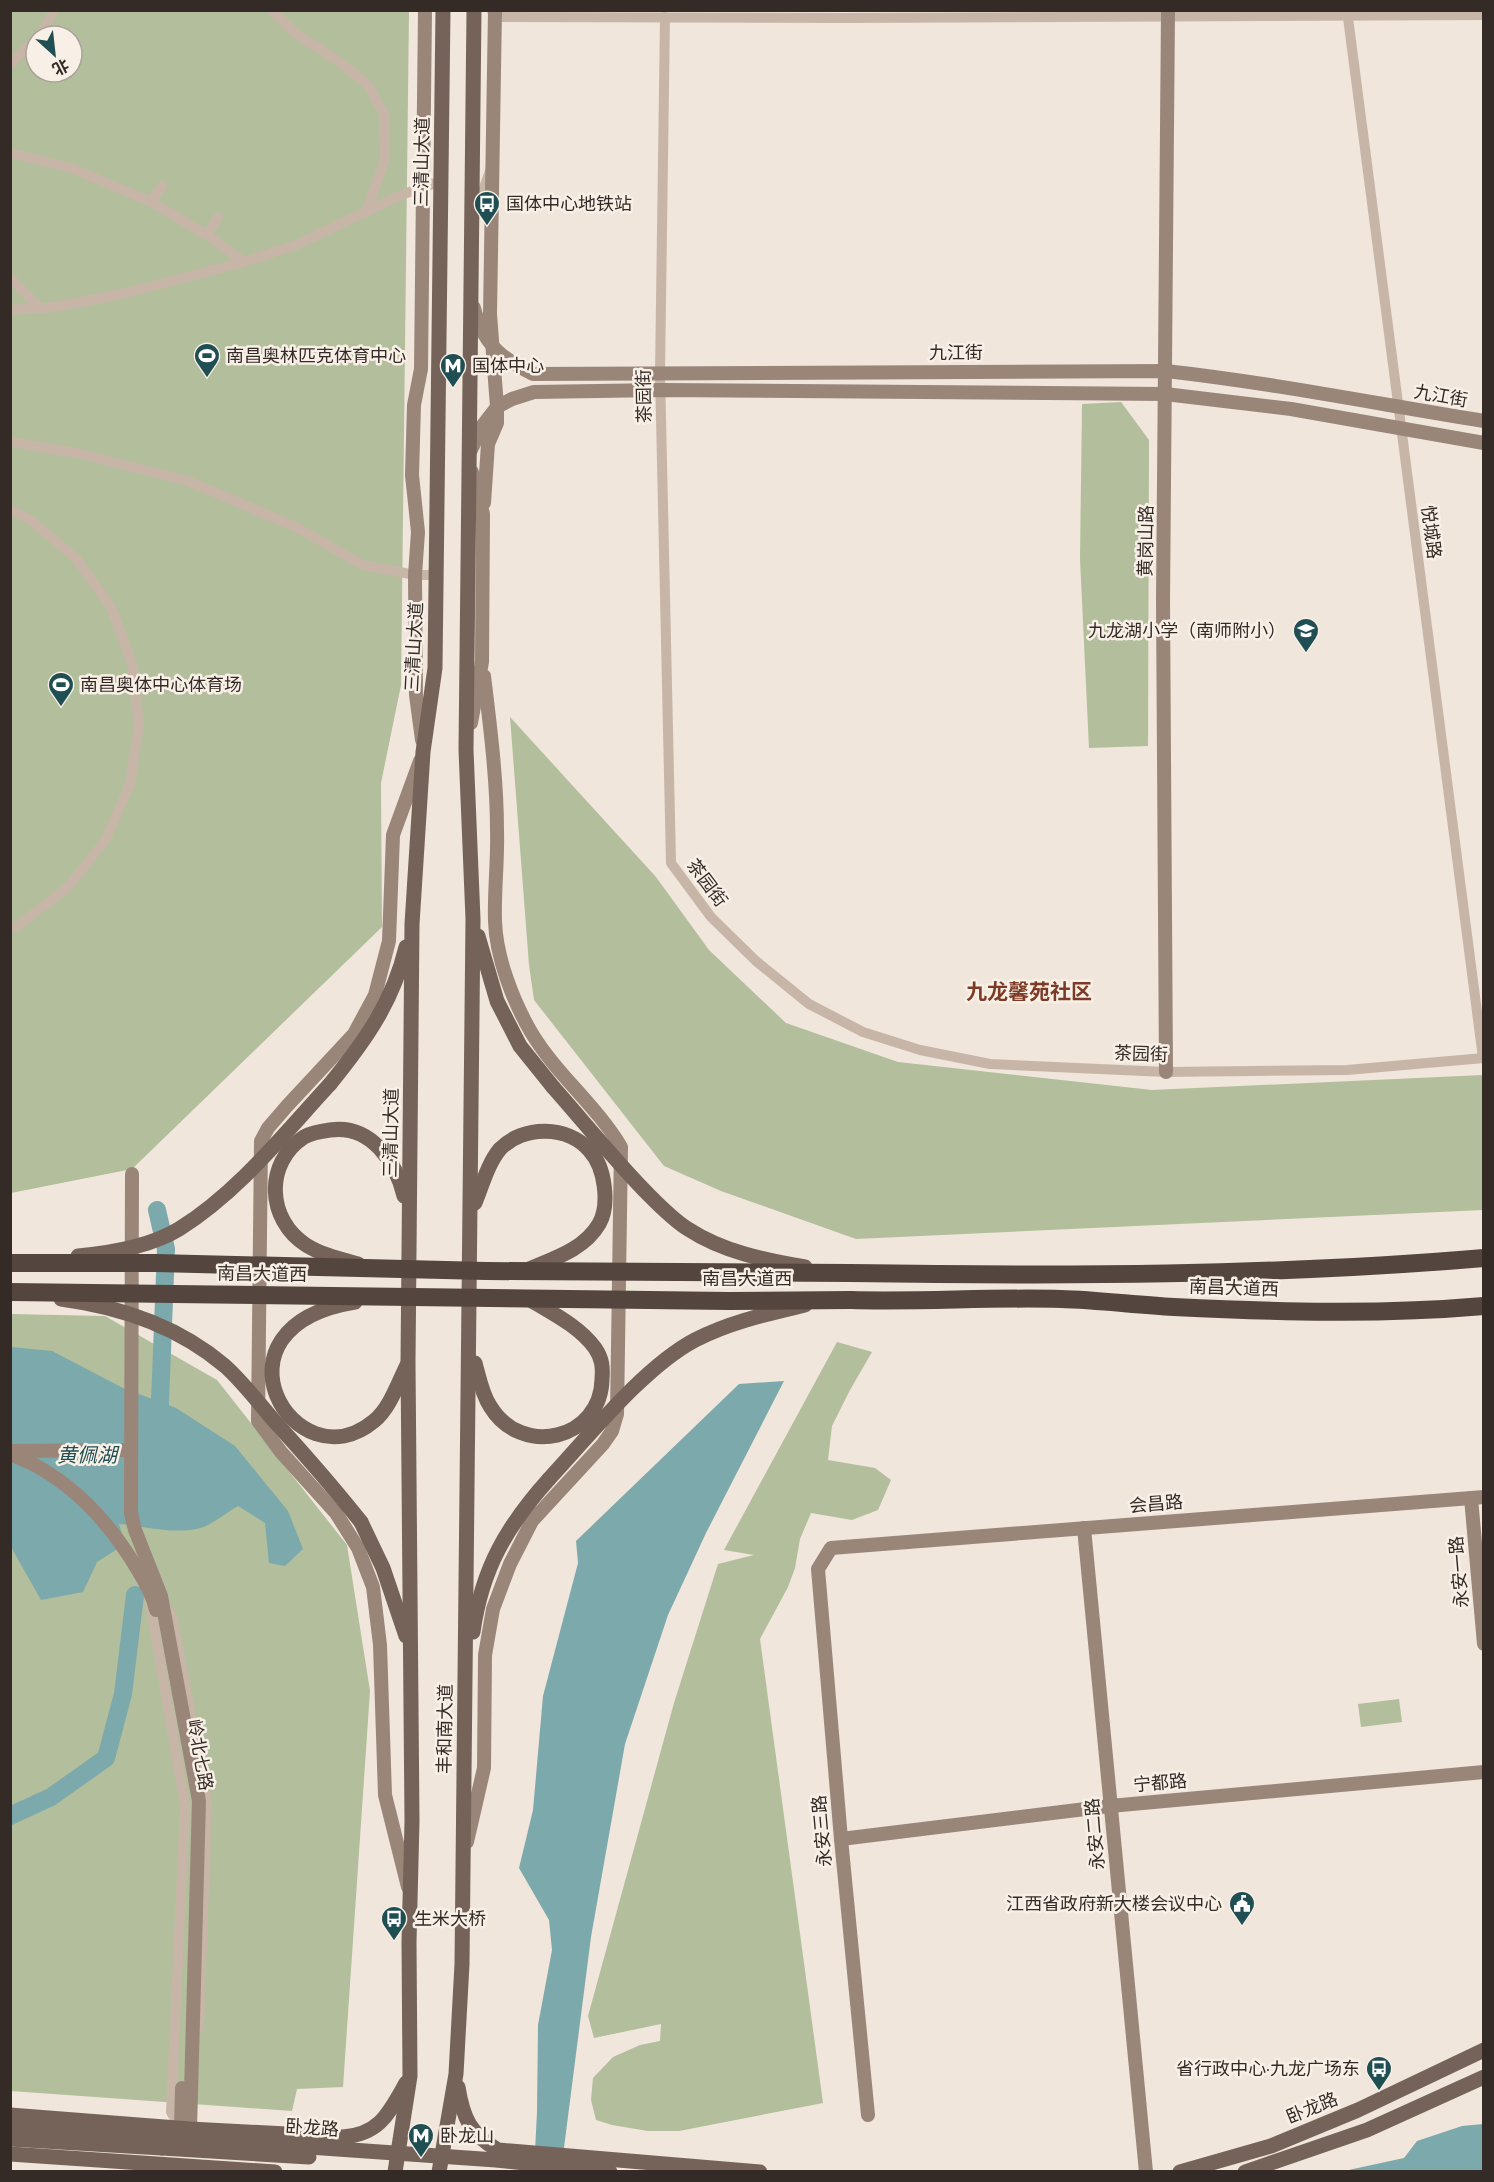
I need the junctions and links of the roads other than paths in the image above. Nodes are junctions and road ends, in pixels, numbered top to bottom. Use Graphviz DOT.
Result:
graph roads {
  1 [pos="54,10"];
  2 [pos="272,10"];
  3 [pos="425,10"];
  4 [pos="442,10"];
  5 [pos="474,10"];
  6 [pos="494,13"];
  7 [pos="1168,13"];
  8 [pos="1347,13"];
  9 [pos="612,14"];
  10 [pos="844,14"];
  11 [pos="1484,15"];
  12 [pos="666,17"];
  13 [pos="47,24"];
  14 [pos="24,50"];
  15 [pos="10,64"];
  16 [pos="10,153"];
  17 [pos="493,165"];
  18 [pos="441,181"];
  19 [pos="162,186"];
  20 [pos="423,187"];
  21 [pos="151,202"];
  22 [pos="366,213"];
  23 [pos="218,217"];
  24 [pos="472,221"];
  25 [pos="207,235"];
  26 [pos="244,262"];
  27 [pos="10,278"];
  28 [pos="471,292"];
  29 [pos="40,308"];
  30 [pos="10,310"];
  31 [pos="493,346"];
  32 [pos="1166,371"];
  33 [pos="660,373"];
  34 [pos="661,390"];
  35 [pos="1165,394"];
  36 [pos="498,407"];
  37 [pos="1398,407"];
  38 [pos="1484,422"];
  39 [pos="1401,429"];
  40 [pos="10,442"];
  41 [pos="1484,442"];
  42 [pos="468,457"];
  43 [pos="10,510"];
  44 [pos="483,514"];
  45 [pos="415,575"];
  46 [pos="436,575"];
  47 [pos="482,662"];
  48 [pos="466,750"];
  49 [pos="423,752"];
  50 [pos="473,920"];
  51 [pos="412,924"];
  52 [pos="10,928"];
  53 [pos="1483,1058"];
  54 [pos="1166,1072"];
  55 [pos="132,1174"];
  56 [pos="471,1213"];
  57 [pos="410,1220"];
  58 [pos="1484,1258"];
  59 [pos="10,1263"];
  60 [pos="376,1268"];
  61 [pos="527,1270"];
  62 [pos="831,1273"];
  63 [pos="409,1284"];
  64 [pos="10,1292"];
  65 [pos="384,1297"];
  66 [pos="529,1299"];
  67 [pos="830,1300"];
  68 [pos="1484,1306"];
  69 [pos="470,1345"];
  70 [pos="408,1363"];
  71 [pos="131,1450"];
  72 [pos="10,1453"];
  73 [pos="1477,1498"];
  74 [pos="1084,1528"];
  75 [pos="831,1548"];
  76 [pos="155,1593"];
  77 [pos="1484,1644"];
  78 [pos="411,1651"];
  79 [pos="465,1697"];
  80 [pos="1484,1772"];
  81 [pos="1110,1806"];
  82 [pos="841,1839"];
  83 [pos="464,1858"];
  84 [pos="410,1895"];
  85 [pos="1484,2050"];
  86 [pos="456,2074"];
  87 [pos="410,2076"];
  88 [pos="1484,2077"];
  89 [pos="10,2115"];
  90 [pos="868,2115"];
  91 [pos="10,2128"];
  92 [pos="185,2128"];
  93 [pos="10,2139"];
  94 [pos="162,2142"];
  95 [pos="10,2154"];
  96 [pos="275,2172"];
  97 [pos="395,2172"];
  98 [pos="439,2172"];
  99 [pos="514,2172"];
  100 [pos="610,2172"];
  101 [pos="760,2172"];
  102 [pos="1146,2172"];
  103 [pos="1180,2172"];
  104 [pos="1245,2172"];
  1 -- 13 [label="street"];
  2 -- 22 [label="street"];
  3 -- 20 [label="street"];
  4 -- 18 [label="main road, 三清山大道"];
  5 -- 24 [label="main road"];
  6 -- 9 [label="street"];
  6 -- 17 [label="street"];
  7 -- 8 [label="street"];
  7 -- 10 [label="street"];
  7 -- 32 [label="street, 黄岗山路"];
  8 -- 11 [label="street"];
  8 -- 37 [label="street, 悦城路"];
  9 -- 12 [label="street"];
  10 -- 12 [label="street"];
  12 -- 33 [label="street, 茶园街"];
  14 -- 15 [label="street"];
  16 -- 21 [label="street"];
  17 -- 24 [label="street"];
  17 -- 31 [label="street"];
  18 -- 20 [label="street"];
  18 -- 46 [label="main road, 三清山大道"];
  19 -- 21 [label="street"];
  20 -- 22 [label="street"];
  20 -- 45 [label="street"];
  21 -- 25 [label="street"];
  22 -- 26 [label="street"];
  23 -- 25 [label="street"];
  24 -- 28 [label="main road"];
  25 -- 26 [label="street"];
  26 -- 29 [label="street"];
  27 -- 29 [label="street"];
  28 -- 31 [label="street, 九江街"];
  28 -- 42 [label="main road"];
  29 -- 30 [label="street"];
  31 -- 33 [label="street, 九江街"];
  31 -- 36 [label="street"];
  32 -- 33 [label="street, 九江街"];
  32 -- 35 [label="street, 黄岗山路"];
  32 -- 37 [label="street, 九江街"];
  33 -- 34 [label="street, 茶园街"];
  34 -- 35 [label="street"];
  34 -- 36 [label="street"];
  34 -- 54 [label="street, 茶园街"];
  35 -- 39 [label="street"];
  35 -- 54 [label="street, 黄岗山路"];
  36 -- 42 [label="street"];
  36 -- 44 [label="street"];
  37 -- 38 [label="street, 九江街"];
  37 -- 39 [label="street, 悦城路"];
  39 -- 41 [label="street"];
  39 -- 53 [label="street, 悦城路"];
  40 -- 45 [label="street"];
  42 -- 44 [label="street"];
  42 -- 48 [label="main road"];
  43 -- 52 [label="street"];
  44 -- 47 [label="street"];
  45 -- 46 [label="street"];
  45 -- 49 [label="street"];
  46 -- 49 [label="main road, 三清山大道"];
  47 -- 48 [label="street"];
  47 -- 83 [label="street"];
  48 -- 50 [label="main road"];
  49 -- 51 [label="main road, 三清山大道"];
  49 -- 84 [label="street"];
  50 -- 56 [label="main road"];
  50 -- 62 [label="main road, bridge"];
  51 -- 57 [label="main road, 三清山大道"];
  51 -- 59 [label="main road, bridge"];
  53 -- 54 [label="street, 茶园街"];
  55 -- 71 [label="street"];
  56 -- 61 [label="main road"];
  56 -- 69 [label="main road, 丰和南大道"];
  57 -- 60 [label="main road, bridge"];
  57 -- 63 [label="main road, 三清山大道"];
  58 -- 62 [label="highway, 南昌大道西, bridge"];
  59 -- 60 [label="highway, 南昌大道西, bridge"];
  60 -- 61 [label="highway, 南昌大道西, bridge"];
  61 -- 62 [label="highway, 南昌大道西, bridge"];
  63 -- 70 [label="main road, 丰和南大道"];
  64 -- 65 [label="highway, 南昌大道西, bridge"];
  64 -- 78 [label="main road, bridge"];
  65 -- 66 [label="highway, 南昌大道西, bridge"];
  65 -- 70 [label="main road, bridge"];
  66 -- 67 [label="highway, 南昌大道西, bridge"];
  66 -- 69 [label="main road"];
  67 -- 68 [label="highway, 南昌大道西, bridge"];
  67 -- 79 [label="main road, bridge"];
  69 -- 79 [label="main road, 丰和南大道"];
  70 -- 78 [label="main road, 丰和南大道"];
  71 -- 72 [label="street"];
  71 -- 76 [label="street"];
  72 -- 76 [label="street"];
  73 -- 74 [label="street, 会昌路"];
  73 -- 77 [label="street, 永安一路"];
  74 -- 75 [label="street, 会昌路"];
  74 -- 81 [label="street, 永安二路"];
  75 -- 82 [label="street, 永安三路"];
  76 -- 92 [label="street"];
  76 -- 92 [label="street"];
  78 -- 84 [label="main road, 丰和南大道"];
  79 -- 83 [label="main road, 丰和南大道"];
  80 -- 81 [label="street, 宁都路"];
  81 -- 82 [label="street, 宁都路"];
  81 -- 102 [label="street, 永安二路"];
  82 -- 90 [label="street, 永安三路"];
  83 -- 86 [label="main road, 丰和南大道"];
  84 -- 87 [label="main road, 丰和南大道"];
  85 -- 103 [label="main road, 卧龙路"];
  86 -- 98 [label="main road, 丰和南大道"];
  86 -- 101 [label="main road"];
  87 -- 92 [label="main road, 卧龙路"];
  87 -- 97 [label="main road, 丰和南大道"];
  88 -- 104 [label="main road, 卧龙路"];
  89 -- 92 [label="main road, 卧龙路"];
  91 -- 94 [label="main road, 卧龙路"];
  93 -- 94 [label="main road, 卧龙路"];
  94 -- 99 [label="main road, 卧龙路, bridge"];
  94 -- 100 [label="main road, 卧龙路, bridge"];
  95 -- 96 [label="main road"];
}
